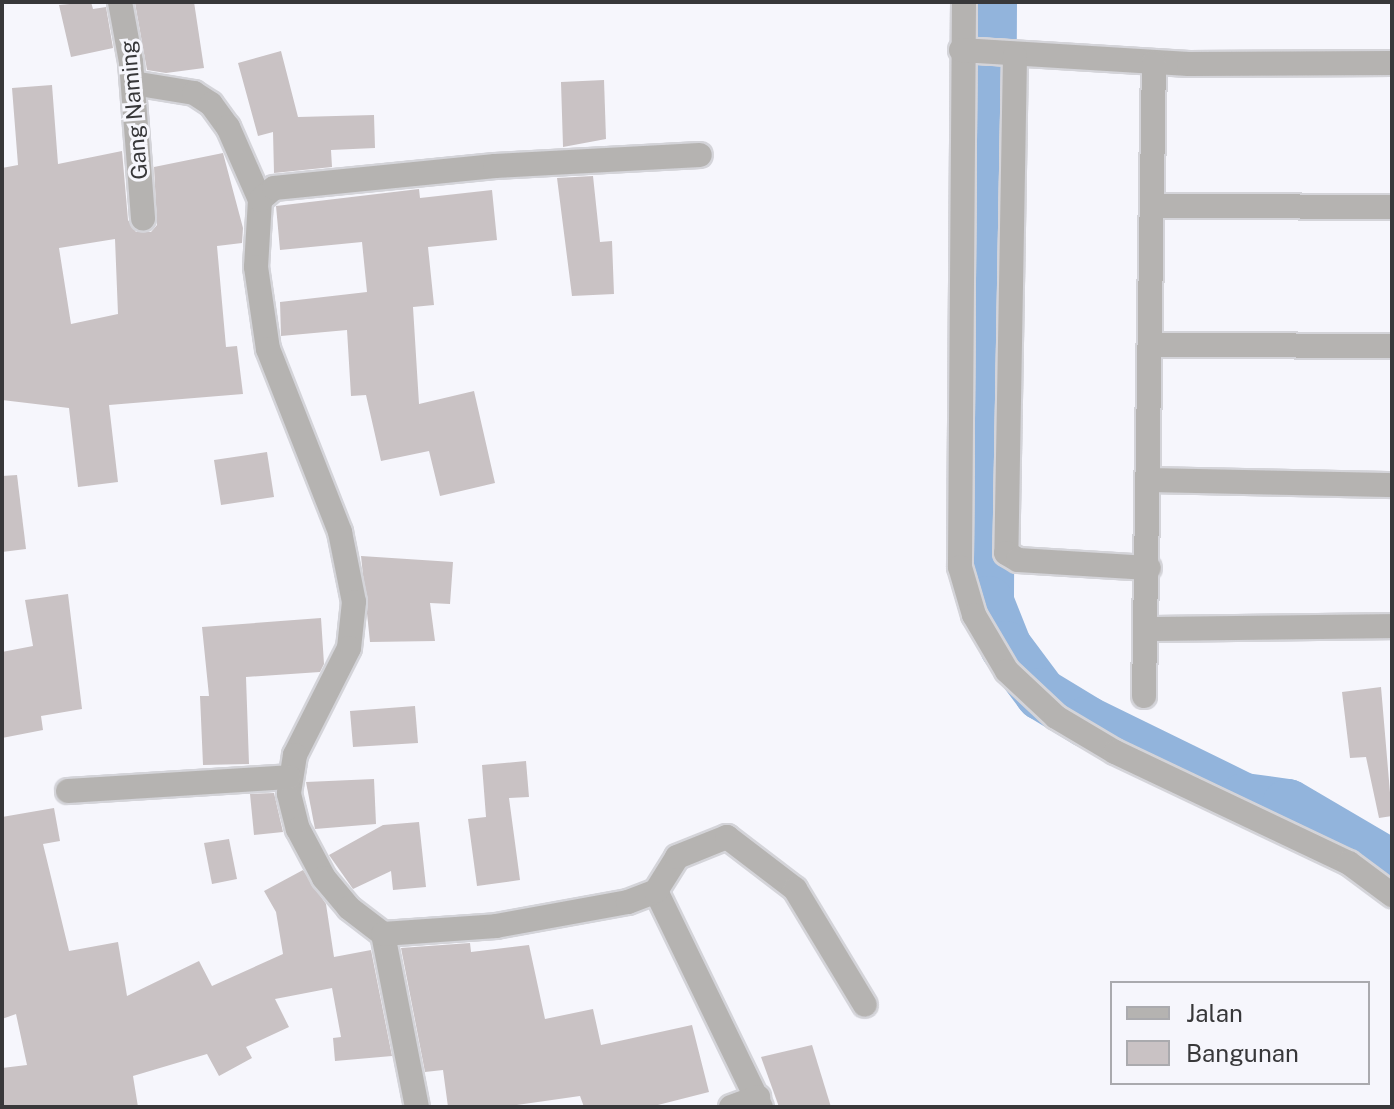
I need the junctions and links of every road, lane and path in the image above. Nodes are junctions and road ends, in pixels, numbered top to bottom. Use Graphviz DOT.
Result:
graph roads {
  1 [pos="120,2"];
  2 [pos="964,2"];
  3 [pos="988,53"];
  4 [pos="1154,62"];
  5 [pos="1392,63"];
  6 [pos="133,83"];
  7 [pos="700,155"];
  8 [pos="260,200"];
  9 [pos="1155,206"];
  10 [pos="1392,207"];
  11 [pos="143,219"];
  12 [pos="1152,345"];
  13 [pos="1392,346"];
  14 [pos="1149,480"];
  15 [pos="1392,485"];
  16 [pos="1149,568"];
  17 [pos="1392,626"];
  18 [pos="1146,629"];
  19 [pos="1144,696"];
  20 [pos="289,777"];
  21 [pos="68,791"];
  22 [pos="656,891"];
  23 [pos="1391,892"];
  24 [pos="383,934"];
  25 [pos="865,1005"];
  26 [pos="759,1102"];
  27 [pos="417,1107"];
  28 [pos="731,1107"];
  1 -- 6 [label="street, Gang Naming"];
  2 -- 3 [label="street"];
  3 -- 4 [label="street"];
  3 -- 16 [label="street"];
  3 -- 23 [label="street"];
  4 -- 5 [label="street"];
  4 -- 9 [label="street"];
  6 -- 8 [label="street"];
  6 -- 11 [label="street, Gang Naming"];
  7 -- 8 [label="street"];
  8 -- 20 [label="street"];
  9 -- 10 [label="street"];
  9 -- 12 [label="street"];
  12 -- 13 [label="street"];
  12 -- 14 [label="street"];
  14 -- 15 [label="street"];
  14 -- 16 [label="street"];
  16 -- 18 [label="street"];
  17 -- 18 [label="street"];
  18 -- 19 [label="street"];
  20 -- 21 [label="street"];
  20 -- 24 [label="street"];
  22 -- 24 [label="street"];
  22 -- 25 [label="street"];
  22 -- 26 [label="street"];
  24 -- 27 [label="street"];
  26 -- 28 [label="street"];
}
